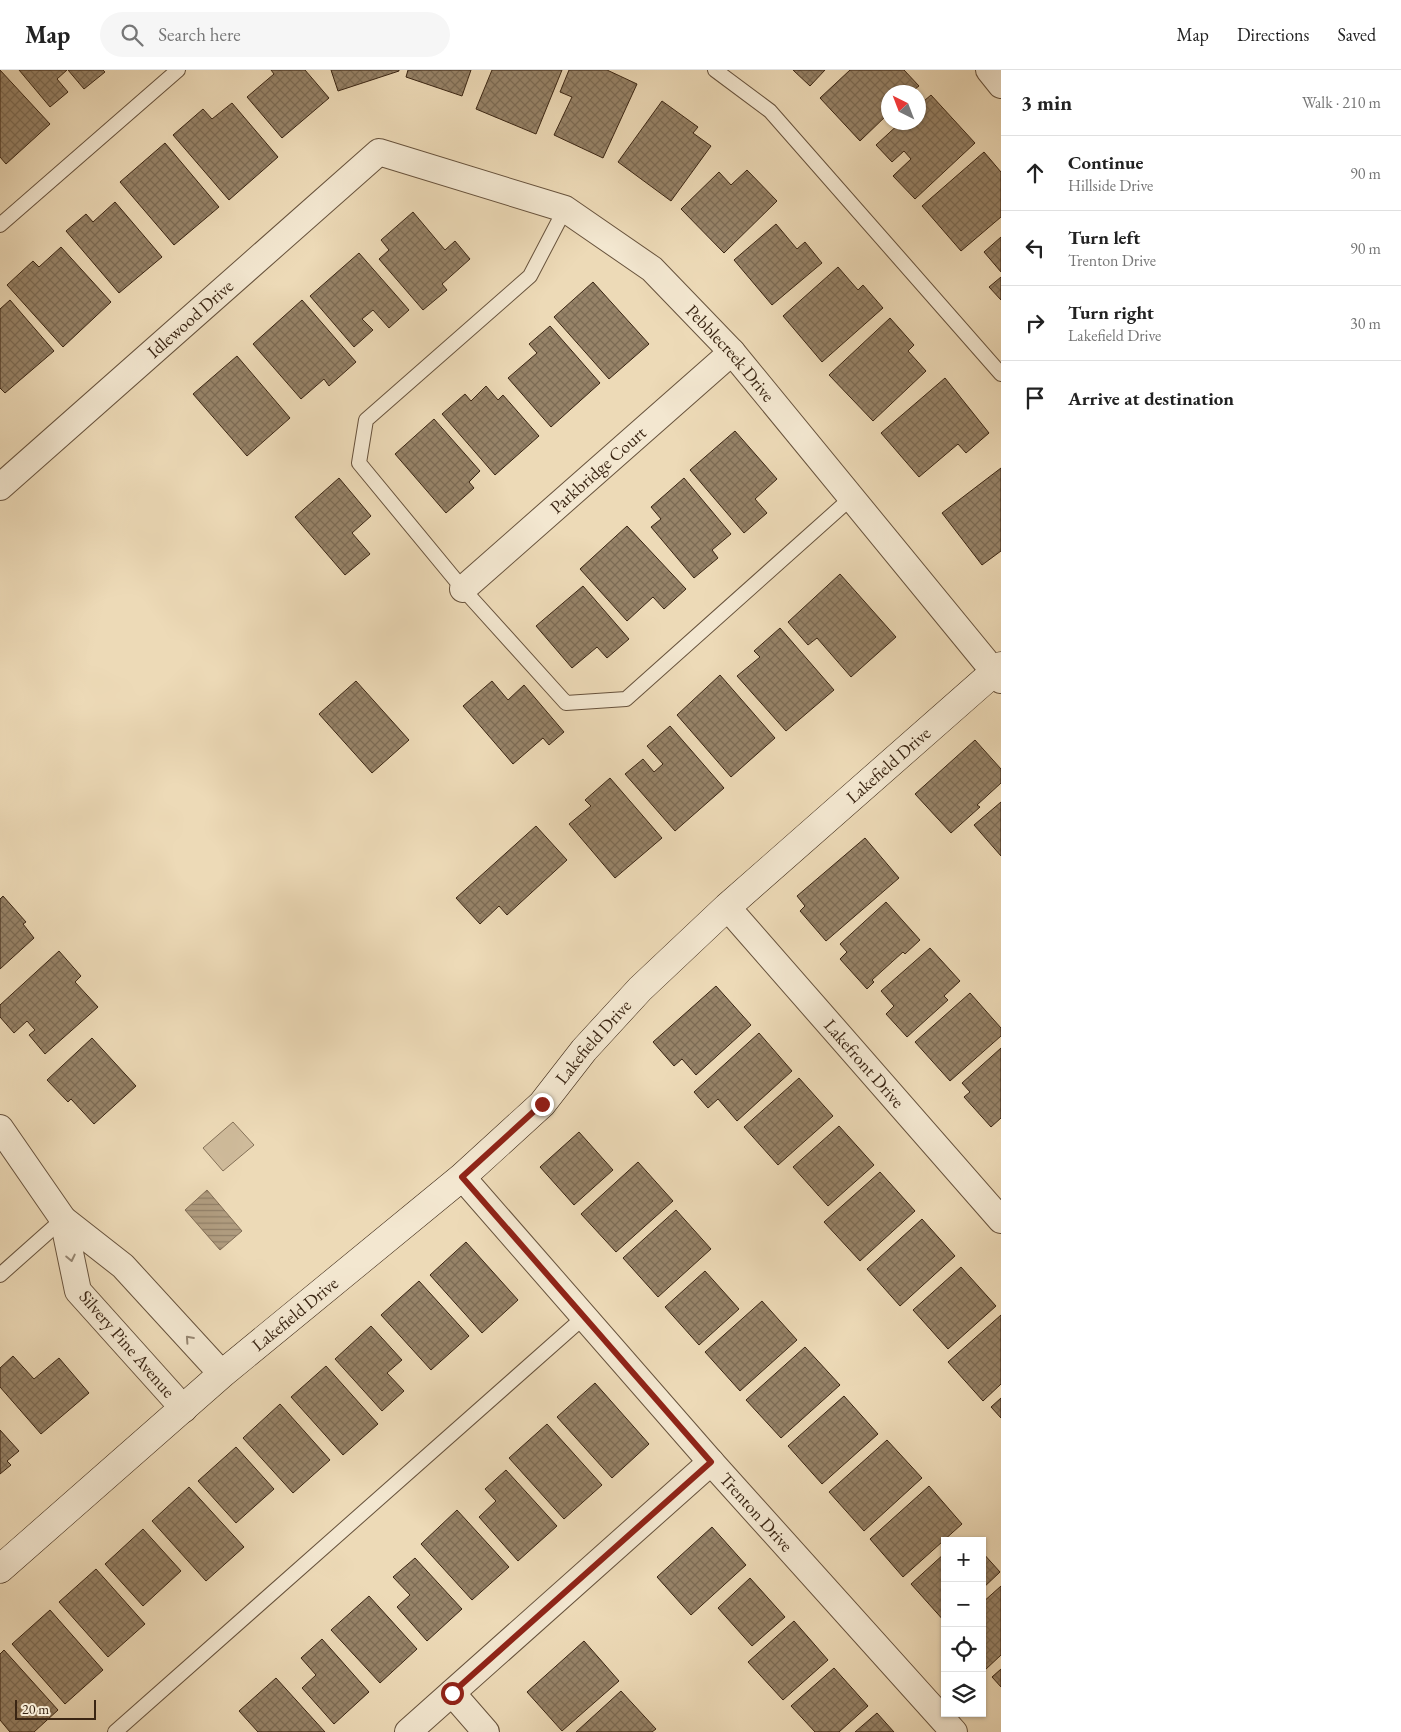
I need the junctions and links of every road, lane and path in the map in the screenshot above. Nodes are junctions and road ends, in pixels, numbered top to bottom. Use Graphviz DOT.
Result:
graph roads {
  1 [pos="178,70"];
  2 [pos="715,70"];
  3 [pos="988,70"];
  4 [pos="1001,84"];
  5 [pos="379,152"];
  6 [pos="564,209"];
  7 [pos="0,224"];
  8 [pos="732,352"];
  9 [pos="1001,374"];
  10 [pos="0,487"];
  11 [pos="850,499"];
  12 [pos="463,589"];
  13 [pos="999,672"];
  14 [pos="727,907"];
  15 [pos="0,1128"];
  16 [pos="462,1177"];
  17 [pos="63,1219"];
  18 [pos="1001,1220"];
  19 [pos="0,1275"];
  20 [pos="584,1317"];
  21 [pos="222,1374"];
  22 [pos="184,1409"];
  23 [pos="711,1462"];
  24 [pos="0,1569"];
  25 [pos="452,1693"];
  26 [pos="115,1732"];
  27 [pos="408,1732"];
  28 [pos="486,1732"];
  29 [pos="954,1732"];
  1 -- 7 [label="lane"];
  2 -- 9 [label="lane"];
  3 -- 4 [label="street"];
  5 -- 6 [label="street, Pebblecreek Drive"];
  5 -- 10 [label="street, Idlewood Drive"];
  6 -- 8 [label="street, Pebblecreek Drive"];
  6 -- 12 [label="lane"];
  8 -- 11 [label="street, Pebblecreek Drive"];
  8 -- 12 [label="street, Parkbridge Court"];
  11 -- 12 [label="lane"];
  11 -- 13 [label="street, Pebblecreek Drive"];
  13 -- 14 [label="street, Lakefield Drive"];
  14 -- 16 [label="street, Lakefield Drive"];
  14 -- 18 [label="street, Lakefront Drive"];
  15 -- 17 [label="street, Silvery Pine Avenue"];
  16 -- 20 [label="street, Trenton Drive"];
  16 -- 21 [label="street, Lakefield Drive"];
  17 -- 19 [label="lane"];
  21 -- 17 [label="street, Silvery Pine Avenue, one-way"];
  17 -- 22 [label="street, Silvery Pine Avenue, one-way"];
  20 -- 23 [label="street, Trenton Drive"];
  20 -- 26 [label="lane"];
  21 -- 22 [label="street, Lakefield Drive"];
  22 -- 24 [label="street, Lakefield Drive"];
  23 -- 25 [label="street"];
  23 -- 29 [label="street, Trenton Drive"];
  25 -- 27 [label="street"];
  25 -- 28 [label="street"];
}
